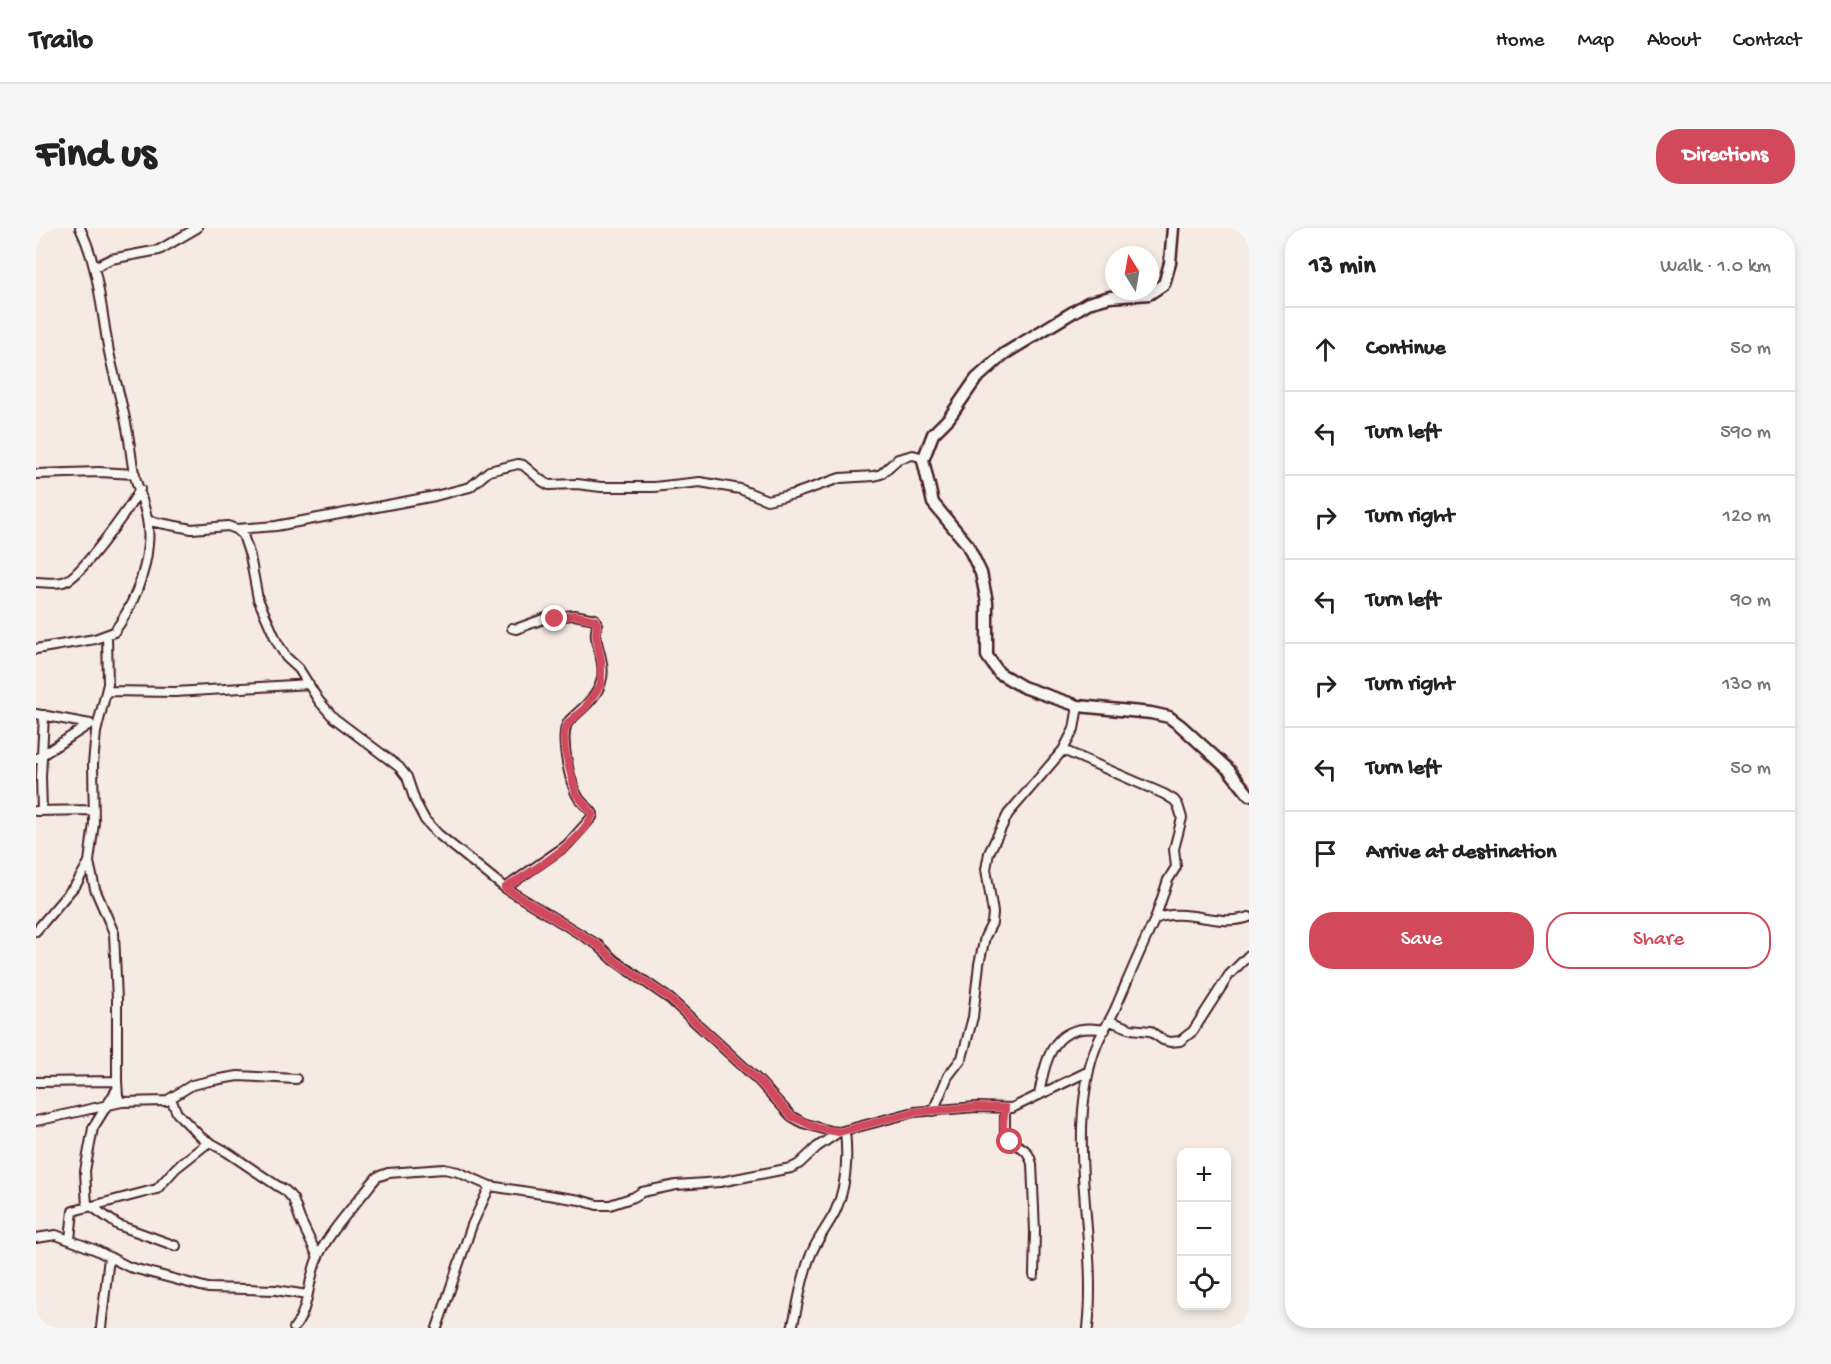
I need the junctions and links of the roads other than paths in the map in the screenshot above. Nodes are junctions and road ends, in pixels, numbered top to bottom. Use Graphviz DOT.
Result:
graph roads {
  1 [pos="80,228"];
  2 [pos="197,228"];
  3 [pos="1173,228"];
  4 [pos="95,267"];
  5 [pos="923,460"];
  6 [pos="36,474"];
  7 [pos="135,474"];
  8 [pos="140,489"];
  9 [pos="149,521"];
  10 [pos="236,529"];
  11 [pos="36,582"];
  12 [pos="512,628"];
  13 [pos="107,636"];
  14 [pos="36,649"];
  15 [pos="309,684"];
  16 [pos="108,691"];
  17 [pos="1078,706"];
  18 [pos="40,714"];
  19 [pos="94,725"];
  20 [pos="1064,750"];
  21 [pos="39,756"];
  22 [pos="1249,795"];
  23 [pos="39,810"];
  24 [pos="94,810"];
  25 [pos="88,862"];
  26 [pos="505,888"];
  27 [pos="1249,918"];
  28 [pos="1155,920"];
  29 [pos="37,929"];
  30 [pos="1249,955"];
  31 [pos="1110,1021"];
  32 [pos="1105,1030"];
  33 [pos="1089,1071"];
  34 [pos="296,1079"];
  35 [pos="36,1082"];
  36 [pos="117,1085"];
  37 [pos="1039,1095"];
  38 [pos="171,1099"];
  39 [pos="121,1102"];
  40 [pos="106,1106"];
  41 [pos="1005,1108"];
  42 [pos="933,1111"];
  43 [pos="36,1121"];
  44 [pos="842,1131"];
  45 [pos="209,1142"];
  46 [pos="490,1186"];
  47 [pos="89,1207"];
  48 [pos="71,1228"];
  49 [pos="52,1234"];
  50 [pos="36,1238"];
  51 [pos="70,1239"];
  52 [pos="176,1246"];
  53 [pos="109,1257"];
  54 [pos="318,1257"];
  55 [pos="1034,1275"];
  56 [pos="307,1295"];
  57 [pos="101,1328"];
  58 [pos="294,1328"];
  59 [pos="437,1328"];
  60 [pos="792,1328"];
  61 [pos="1088,1328"];
  1 -- 4 [label="street"];
  2 -- 4 [label="street"];
  3 -- 5 [label="street"];
  4 -- 7 [label="street"];
  5 -- 10 [label="street"];
  5 -- 17 [label="street"];
  6 -- 7 [label="street"];
  7 -- 8 [label="street"];
  8 -- 9 [label="street"];
  8 -- 11 [label="street"];
  9 -- 10 [label="street"];
  9 -- 13 [label="street"];
  10 -- 15 [label="street"];
  12 -- 26 [label="street"];
  13 -- 14 [label="street"];
  13 -- 16 [label="street"];
  15 -- 16 [label="street"];
  15 -- 26 [label="street"];
  16 -- 19 [label="street"];
  17 -- 20 [label="street"];
  17 -- 22 [label="street"];
  18 -- 19 [label="street"];
  18 -- 21 [label="street"];
  19 -- 21 [label="street"];
  19 -- 24 [label="street"];
  20 -- 28 [label="street"];
  20 -- 42 [label="street"];
  21 -- 23 [label="street"];
  23 -- 24 [label="street"];
  24 -- 25 [label="street"];
  25 -- 29 [label="street"];
  25 -- 36 [label="street"];
  26 -- 44 [label="street"];
  27 -- 28 [label="street"];
  28 -- 31 [label="street"];
  30 -- 31 [label="street"];
  31 -- 32 [label="street"];
  32 -- 33 [label="street"];
  32 -- 37 [label="street"];
  33 -- 37 [label="street"];
  33 -- 61 [label="street"];
  34 -- 38 [label="street"];
  35 -- 36 [label="street"];
  36 -- 39 [label="street"];
  36 -- 40 [label="street"];
  37 -- 41 [label="street"];
  38 -- 39 [label="street"];
  38 -- 45 [label="street"];
  39 -- 40 [label="street"];
  40 -- 43 [label="street"];
  40 -- 47 [label="street"];
  41 -- 42 [label="street"];
  41 -- 55 [label="street"];
  42 -- 44 [label="street"];
  44 -- 46 [label="street"];
  44 -- 60 [label="street"];
  45 -- 47 [label="street"];
  45 -- 54 [label="street"];
  46 -- 54 [label="street"];
  46 -- 59 [label="street"];
  47 -- 48 [label="street"];
  47 -- 52 [label="street"];
  48 -- 49 [label="street"];
  48 -- 51 [label="street"];
  49 -- 50 [label="street"];
  49 -- 51 [label="street"];
  51 -- 53 [label="street"];
  53 -- 56 [label="street"];
  53 -- 57 [label="street"];
  54 -- 56 [label="street"];
  56 -- 58 [label="street"];
}
